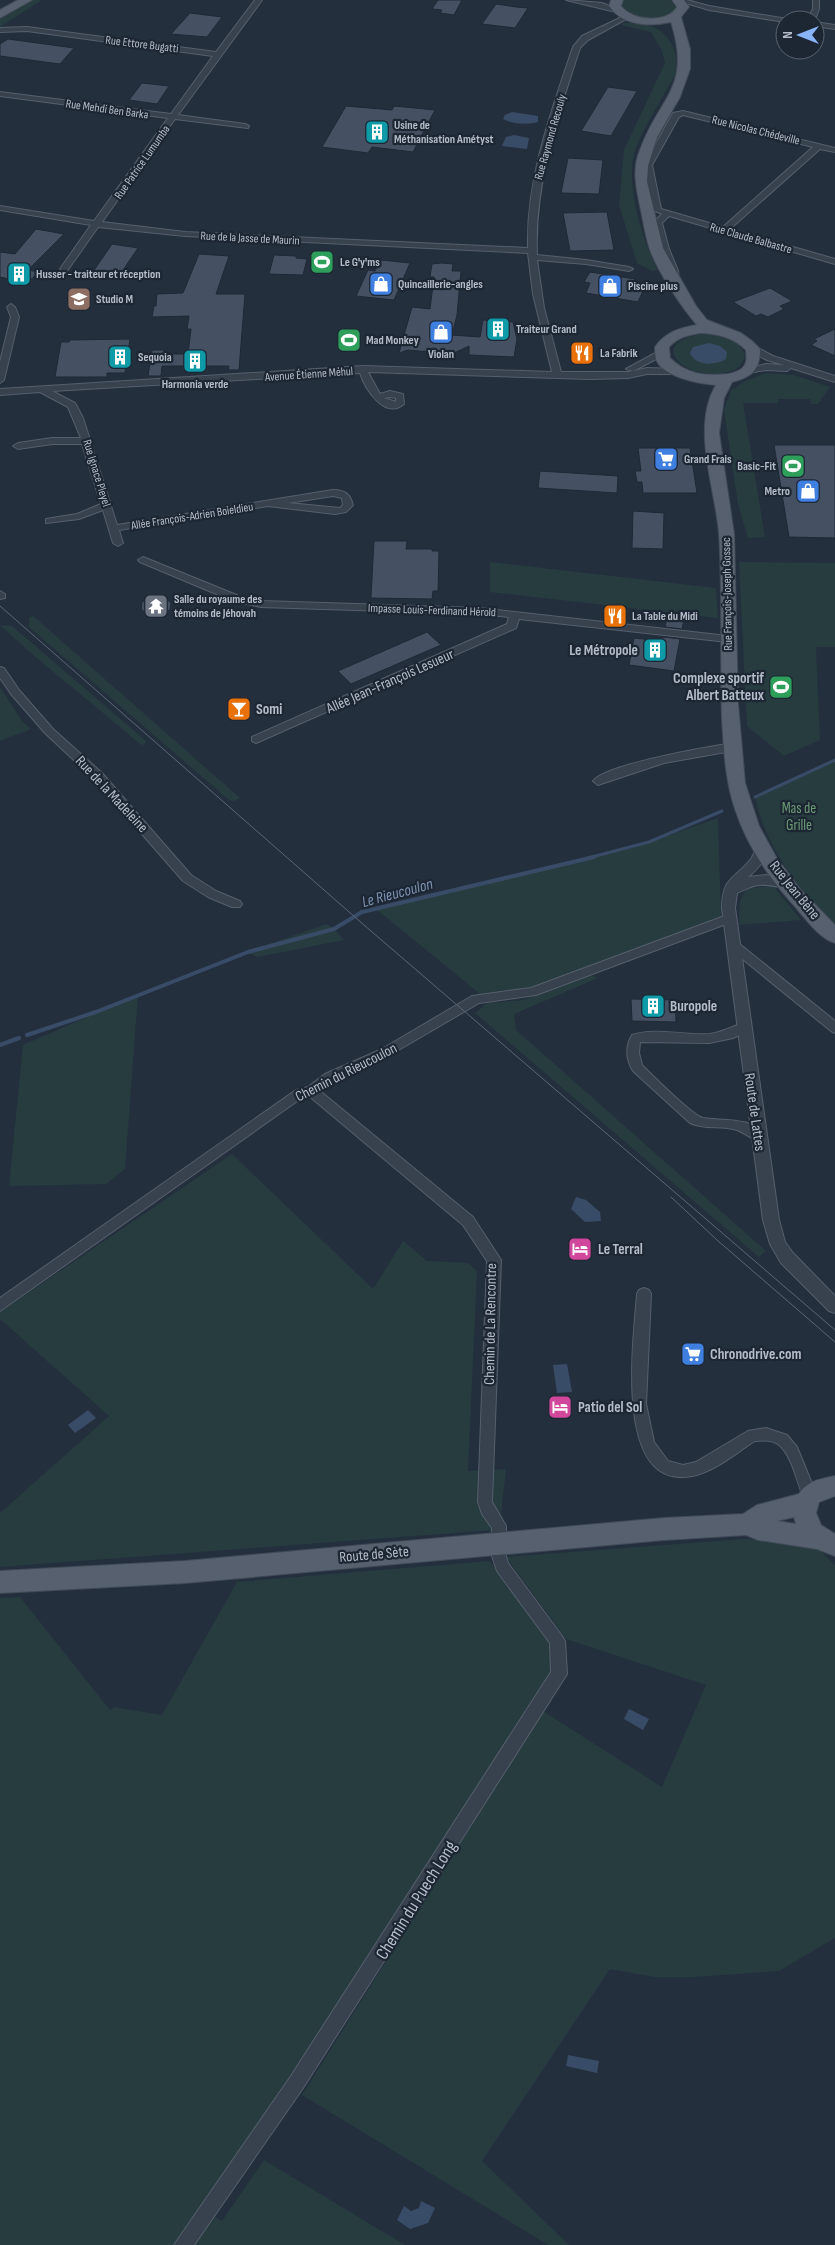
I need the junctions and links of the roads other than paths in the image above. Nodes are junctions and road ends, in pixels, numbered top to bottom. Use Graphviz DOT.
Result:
graph roads {
  1 [pos="18,0"];
  2 [pos="26,0"];
  3 [pos="259,0"];
  4 [pos="571,0"];
  5 [pos="589,0"];
  6 [pos="602,0"];
  7 [pos="679,7"];
  8 [pos="620,9"];
  9 [pos="0,11"];
  10 [pos="0,15"];
  11 [pos="775,18"];
  12 [pos="650,21"];
  13 [pos="0,30"];
  14 [pos="683,50"];
  15 [pos="218,54"];
  16 [pos="0,94"];
  17 [pos="172,118"];
  18 [pos="245,126"];
  19 [pos="818,146"];
  20 [pos="835,150"];
  21 [pos="0,208"];
  22 [pos="667,214"];
  23 [pos="98,224"];
  24 [pos="724,230"];
  25 [pos="532,254"];
  26 [pos="835,262"];
  27 [pos="64,269"];
  28 [pos="629,269"];
  29 [pos="675,285"];
  30 [pos="10,307"];
  31 [pos="717,330"];
  32 [pos="680,333"];
  33 [pos="753,349"];
  34 [pos="661,353"];
  35 [pos="363,370"];
  36 [pos="746,372"];
  37 [pos="557,375"];
  38 [pos="618,375"];
  39 [pos="683,375"];
  40 [pos="821,375"];
  41 [pos="728,378"];
  42 [pos="835,379"];
  43 [pos="0,380"];
  44 [pos="84,388"];
  45 [pos="42,390"];
  46 [pos="0,392"];
  47 [pos="379,397"];
  48 [pos="72,405"];
  49 [pos="712,433"];
  50 [pos="87,441"];
  51 [pos="18,446"];
  52 [pos="271,504"];
  53 [pos="106,505"];
  54 [pos="49,521"];
  55 [pos="114,528"];
  56 [pos="118,543"];
  57 [pos="143,560"];
  58 [pos="514,614"];
  59 [pos="728,639"];
  60 [pos="0,670"];
  61 [pos="256,739"];
  62 [pos="732,748"];
  63 [pos="598,781"];
  64 [pos="737,785"];
  65 [pos="762,848"];
  66 [pos="785,883"];
  67 [pos="730,894"];
  68 [pos="236,904"];
  69 [pos="730,918"];
  70 [pos="835,936"];
  71 [pos="734,945"];
  72 [pos="743,1028"];
  73 [pos="835,1028"];
  74 [pos="311,1091"];
  75 [pos="758,1135"];
  76 [pos="644,1294"];
  77 [pos="0,1305"];
  78 [pos="835,1306"];
  79 [pos="818,1493"];
  80 [pos="748,1524"];
  81 [pos="827,1541"];
  82 [pos="498,1544"];
  83 [pos="0,1582"];
  84 [pos="183,2245"];
  1 -- 9 [label="main road"];
  2 -- 10 [label="main road"];
  3 -- 15 [label="street"];
  4 -- 8 [label="street"];
  5 -- 6 [label="street"];
  7 -- 11 [label="street"];
  7 -- 12 [label="main road"];
  7 -- 14 [label="main road"];
  8 -- 12 [label="main road"];
  8 -- 25 [label="street, Rue Raymond Recouly"];
  12 -- 14 [label="main road"];
  13 -- 15 [label="street, Rue Ettore Bugatti"];
  14 -- 29 [label="main road"];
  15 -- 17 [label="street, Rue Patrice Lumumba"];
  16 -- 17 [label="street, Rue Mehdi Ben Barka"];
  17 -- 18 [label="street, Rue Mehdi Ben Barka"];
  17 -- 23 [label="street, Rue Patrice Lumumba"];
  19 -- 20 [label="street, Rue Nicolas Chédeville"];
  19 -- 22 [label="street, Rue Nicolas Chédeville"];
  19 -- 24 [label="street"];
  21 -- 23 [label="street, Rue de la Jasse de Maurin"];
  22 -- 24 [label="street, Rue Claude Balbastre"];
  22 -- 29 [label="street"];
  23 -- 25 [label="street, Rue de la Jasse de Maurin"];
  23 -- 27 [label="street, Rue Patrice Lumumba"];
  24 -- 26 [label="street, Rue Claude Balbastre"];
  25 -- 28 [label="street, Rue de la Jasse de Maurin"];
  25 -- 37 [label="street, Rue Raymond Recouly"];
  29 -- 31 [label="main road"];
  29 -- 32 [label="main road"];
  30 -- 43 [label="street"];
  31 -- 32 [label="main road"];
  31 -- 33 [label="main road"];
  32 -- 34 [label="main road"];
  33 -- 36 [label="main road"];
  33 -- 40 [label="street"];
  34 -- 38 [label="street, Avenue Étienne Méhul"];
  34 -- 39 [label="main road, Rue François-Joseph Gossec"];
  35 -- 37 [label="street, Avenue Étienne Méhul"];
  35 -- 44 [label="street, Avenue Étienne Méhul"];
  35 -- 47 [label="street"];
  36 -- 40 [label="street"];
  36 -- 41 [label="main road"];
  37 -- 38 [label="street, Avenue Étienne Méhul"];
  38 -- 39 [label="street, Avenue Étienne Méhul"];
  39 -- 41 [label="main road"];
  39 -- 49 [label="main road, Rue François-Joseph Gossec"];
  40 -- 42 [label="street"];
  41 -- 49 [label="main road, Rue François-Joseph Gossec"];
  44 -- 45 [label="street, Avenue Étienne Méhul"];
  44 -- 48 [label="street"];
  45 -- 46 [label="street, Avenue Étienne Méhul"];
  45 -- 48 [label="street"];
  48 -- 50 [label="street, Rue Ignace Pleyel"];
  49 -- 59 [label="main road, Rue François-Joseph Gossec"];
  50 -- 51 [label="street"];
  50 -- 53 [label="street, Rue Ignace Pleyel"];
  52 -- 52 [label="street, Allée François-Adrien Boieldieu"];
  52 -- 55 [label="street, Allée François-Adrien Boieldieu"];
  53 -- 54 [label="street"];
  53 -- 55 [label="street, Rue Ignace Pleyel"];
  55 -- 56 [label="street, Rue Ignace Pleyel"];
  57 -- 58 [label="street, Impasse Louis-Ferdinand Hérold"];
  58 -- 59 [label="street, Impasse Louis-Ferdinand Hérold"];
  58 -- 61 [label="street, Allée Jean-François Lesueur"];
  59 -- 62 [label="main road, Rue François-Joseph Gossec"];
  60 -- 68 [label="street, Rue de la Madeleine"];
  62 -- 63 [label="street"];
  62 -- 64 [label="main road, Rue François-Joseph Gossec"];
  64 -- 65 [label="main road, Rue Jean Bène"];
  65 -- 66 [label="main road, Rue Jean Bène"];
  65 -- 67 [label="street"];
  66 -- 67 [label="street"];
  66 -- 70 [label="main road, Rue Jean Bène"];
  67 -- 69 [label="street, Route de Lattes"];
  69 -- 71 [label="street, Route de Lattes"];
  69 -- 74 [label="street, Chemin du Rieucoulon"];
  71 -- 72 [label="street, Route de Lattes"];
  71 -- 73 [label="street"];
  72 -- 75 [label="street, Route de Lattes"];
  72 -- 75 [label="street"];
  74 -- 77 [label="street, Chemin du Rieucoulon"];
  74 -- 82 [label="street, Chemin de La Rencontre"];
  75 -- 78 [label="street, Route de Lattes"];
  76 -- 79 [label="street"];
  79 -- 80 [label="main road, Route de Sète"];
  79 -- 81 [label="main road"];
  80 -- 81 [label="main road, Route de Sète"];
  80 -- 82 [label="main road, Route de Sète"];
  82 -- 83 [label="main road, Route de Sète"];
  82 -- 84 [label="street, Chemin du Puech Long"];
}
